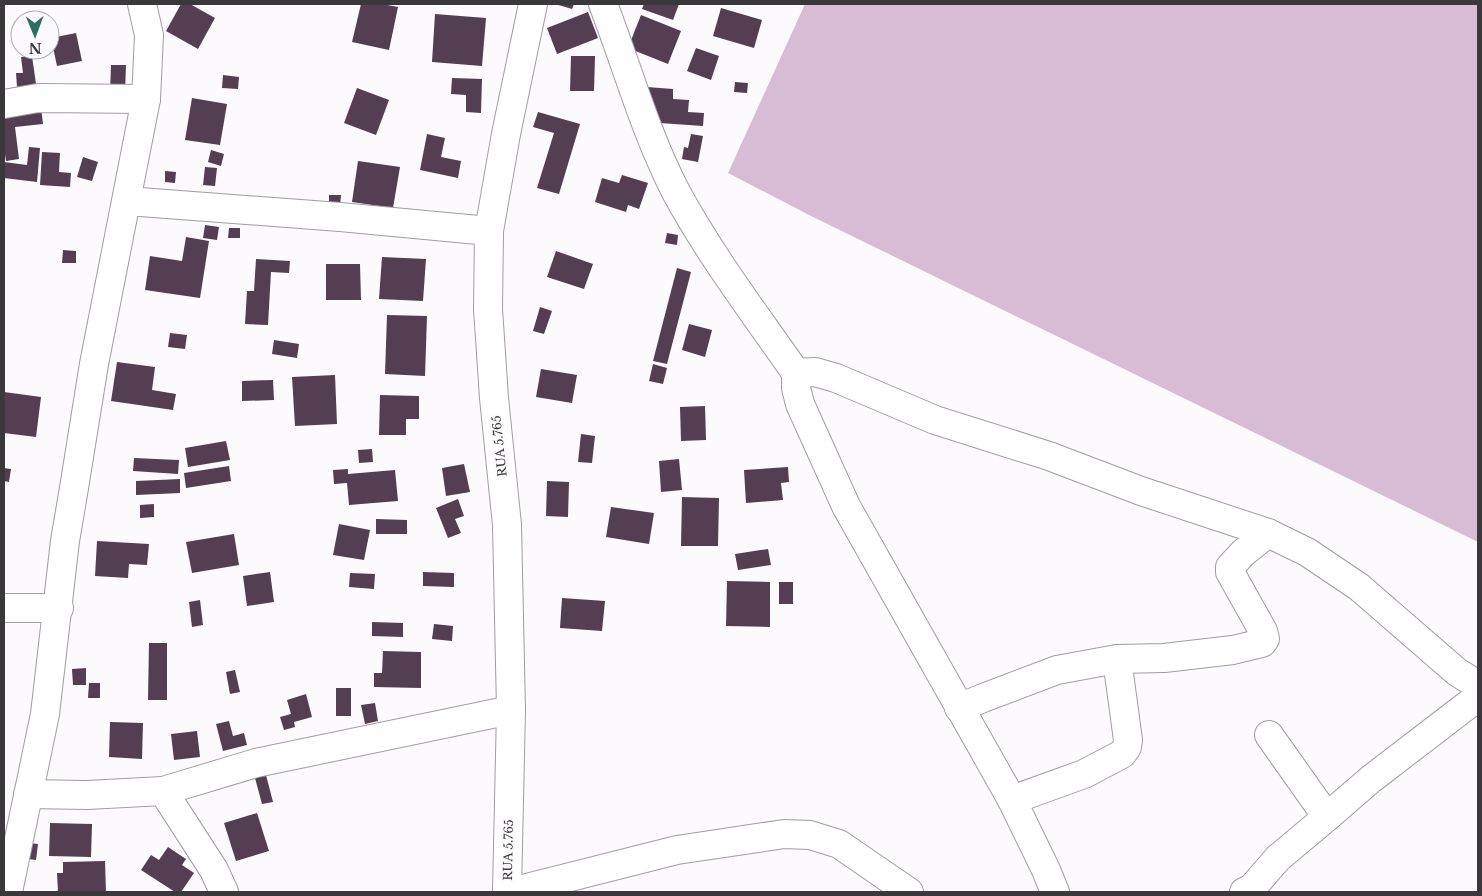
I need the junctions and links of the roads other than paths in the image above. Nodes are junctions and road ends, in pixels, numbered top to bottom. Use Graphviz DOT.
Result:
graph roads {
  1 [pos="142,4"];
  2 [pos="533,4"];
  3 [pos="603,4"];
  4 [pos="146,99"];
  5 [pos="4,104"];
  6 [pos="127,201"];
  7 [pos="489,231"];
  8 [pos="796,374"];
  9 [pos="1268,533"];
  10 [pos="4,608"];
  11 [pos="58,608"];
  12 [pos="1118,659"];
  13 [pos="1478,685"];
  14 [pos="1478,697"];
  15 [pos="959,708"];
  16 [pos="511,710"];
  17 [pos="1269,735"];
  18 [pos="164,791"];
  19 [pos="28,794"];
  20 [pos="1012,800"];
  21 [pos="1327,816"];
  22 [pos="8,865"];
  23 [pos="1254,891"];
  24 [pos="8,892"];
  25 [pos="224,892"];
  26 [pos="507,892"];
  27 [pos="511,892"];
  28 [pos="909,892"];
  29 [pos="1055,892"];
  1 -- 4 [label="street"];
  2 -- 7 [label="street, RUA 5.765"];
  3 -- 8 [label="street"];
  4 -- 5 [label="street"];
  4 -- 6 [label="street"];
  6 -- 7 [label="street"];
  6 -- 11 [label="street"];
  7 -- 16 [label="street, RUA 5.765"];
  8 -- 9 [label="street"];
  8 -- 15 [label="street"];
  9 -- 12 [label="street"];
  9 -- 13 [label="street"];
  10 -- 11 [label="street"];
  11 -- 19 [label="street"];
  12 -- 15 [label="street"];
  12 -- 20 [label="street"];
  14 -- 21 [label="street"];
  15 -- 20 [label="street"];
  16 -- 18 [label="street"];
  16 -- 26 [label="street, RUA 5.765"];
  17 -- 21 [label="street"];
  18 -- 19 [label="street"];
  18 -- 25 [label="street"];
  19 -- 22 [label="street"];
  20 -- 29 [label="street"];
  21 -- 23 [label="street"];
  22 -- 24 [label="street"];
  27 -- 28 [label="street"];
}
